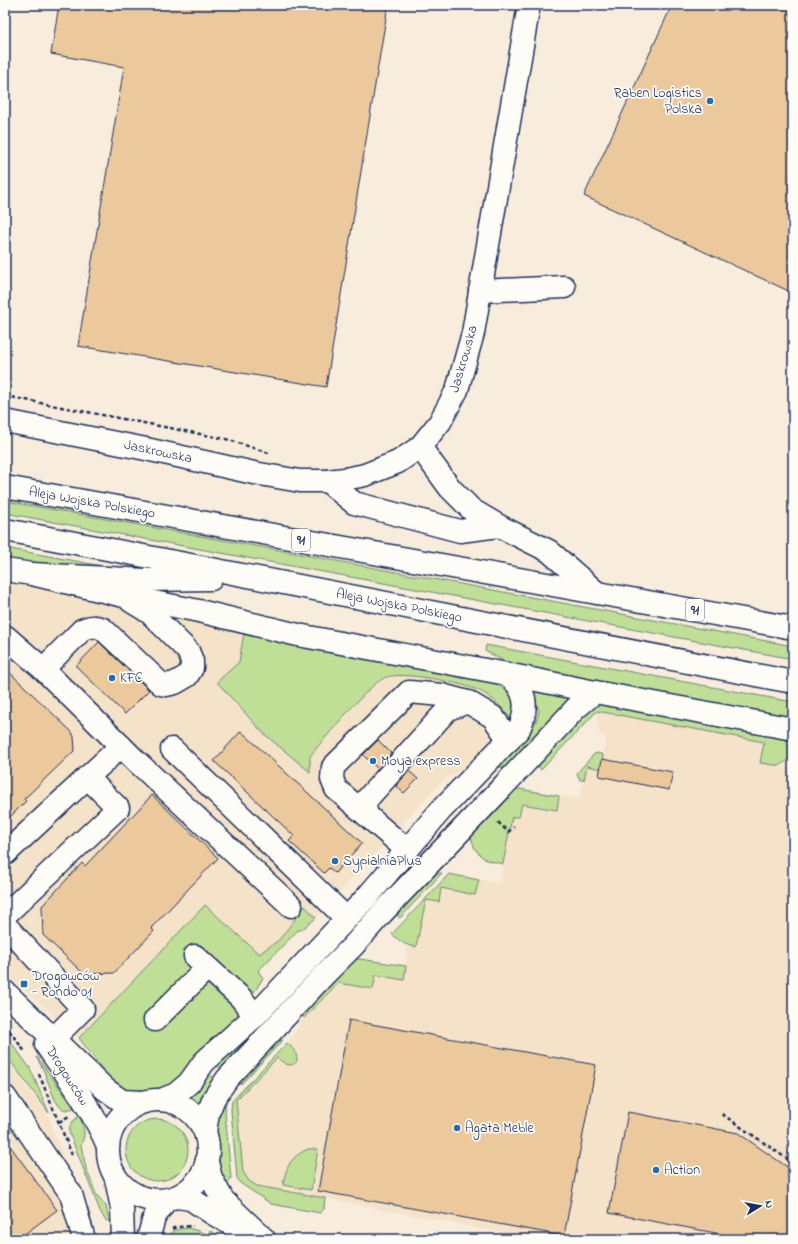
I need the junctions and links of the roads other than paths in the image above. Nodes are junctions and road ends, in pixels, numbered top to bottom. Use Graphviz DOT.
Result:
graph roads {
  1 [pos="528,5"];
  2 [pos="564,287"];
  3 [pos="480,291"];
  4 [pos="5,421"];
  5 [pos="420,447"];
  6 [pos="328,481"];
  7 [pos="5,487"];
  8 [pos="499,526"];
  9 [pos="5,530"];
  10 [pos="5,570"];
  11 [pos="32,574"];
  12 [pos="257,578"];
  13 [pos="597,593"];
  14 [pos="124,596"];
  15 [pos="793,628"];
  16 [pos="5,636"];
  17 [pos="43,669"];
  18 [pos="507,674"];
  19 [pos="793,682"];
  20 [pos="595,692"];
  21 [pos="468,702"];
  22 [pos="793,729"];
  23 [pos="509,740"];
  24 [pos="121,746"];
  25 [pos="172,749"];
  26 [pos="87,777"];
  27 [pos="367,815"];
  28 [pos="407,850"];
  29 [pos="5,854"];
  30 [pos="291,906"];
  31 [pos="5,915"];
  32 [pos="346,918"];
  33 [pos="5,925"];
  34 [pos="5,992"];
  35 [pos="22,1009"];
  36 [pos="255,1016"];
  37 [pos="155,1020"];
  38 [pos="54,1039"];
  39 [pos="5,1097"];
  40 [pos="152,1101"];
  41 [pos="205,1132"];
  42 [pos="108,1146"];
  43 [pos="208,1162"];
  44 [pos="116,1179"];
  45 [pos="171,1199"];
  46 [pos="157,1235"];
  47 [pos="84,1239"];
  48 [pos="122,1239"];
  49 [pos="257,1239"];
  50 [pos="264,1239"];
  1 -- 3 [label="street, Jaskrowska"];
  2 -- 3 [label="street"];
  3 -- 5 [label="street, Jaskrowska"];
  4 -- 6 [label="street, Jaskrowska"];
  5 -- 6 [label="street, Jaskrowska"];
  5 -- 8 [label="street"];
  6 -- 8 [label="street"];
  7 -- 13 [label="street, Aleja Wojska Polskiego / 91"];
  8 -- 13 [label="street"];
  9 -- 12 [label="street, Aleja Wojska Polskiego"];
  10 -- 11 [label="street"];
  11 -- 12 [label="street"];
  11 -- 14 [label="street"];
  12 -- 19 [label="street, Aleja Wojska Polskiego"];
  13 -- 15 [label="street, Aleja Wojska Polskiego / 91"];
  14 -- 17 [label="street"];
  14 -- 18 [label="street"];
  16 -- 17 [label="street"];
  17 -- 24 [label="street"];
  18 -- 20 [label="street"];
  18 -- 23 [label="street"];
  20 -- 22 [label="street"];
  20 -- 41 [label="street"];
  21 -- 23 [label="street"];
  21 -- 27 [label="street"];
  21 -- 27 [label="street"];
  23 -- 28 [label="street"];
  24 -- 26 [label="street"];
  24 -- 30 [label="street"];
  25 -- 32 [label="street"];
  26 -- 29 [label="street"];
  26 -- 31 [label="street"];
  27 -- 28 [label="street"];
  28 -- 32 [label="street"];
  32 -- 36 [label="street"];
  33 -- 38 [label="street"];
  34 -- 35 [label="street, Drogowców"];
  35 -- 38 [label="street, Drogowców"];
  35 -- 42 [label="street, Drogowców"];
  36 -- 37 [label="street"];
  36 -- 40 [label="street"];
  38 -- 40 [label="street, Drogowców"];
  39 -- 47 [label="street"];
  40 -- 41 [label="street"];
  40 -- 42 [label="street"];
  41 -- 43 [label="street"];
  42 -- 44 [label="street"];
  43 -- 45 [label="street"];
  43 -- 50 [label="street"];
  44 -- 45 [label="street"];
  44 -- 48 [label="street"];
  45 -- 46 [label="street"];
  45 -- 49 [label="street"];
}
